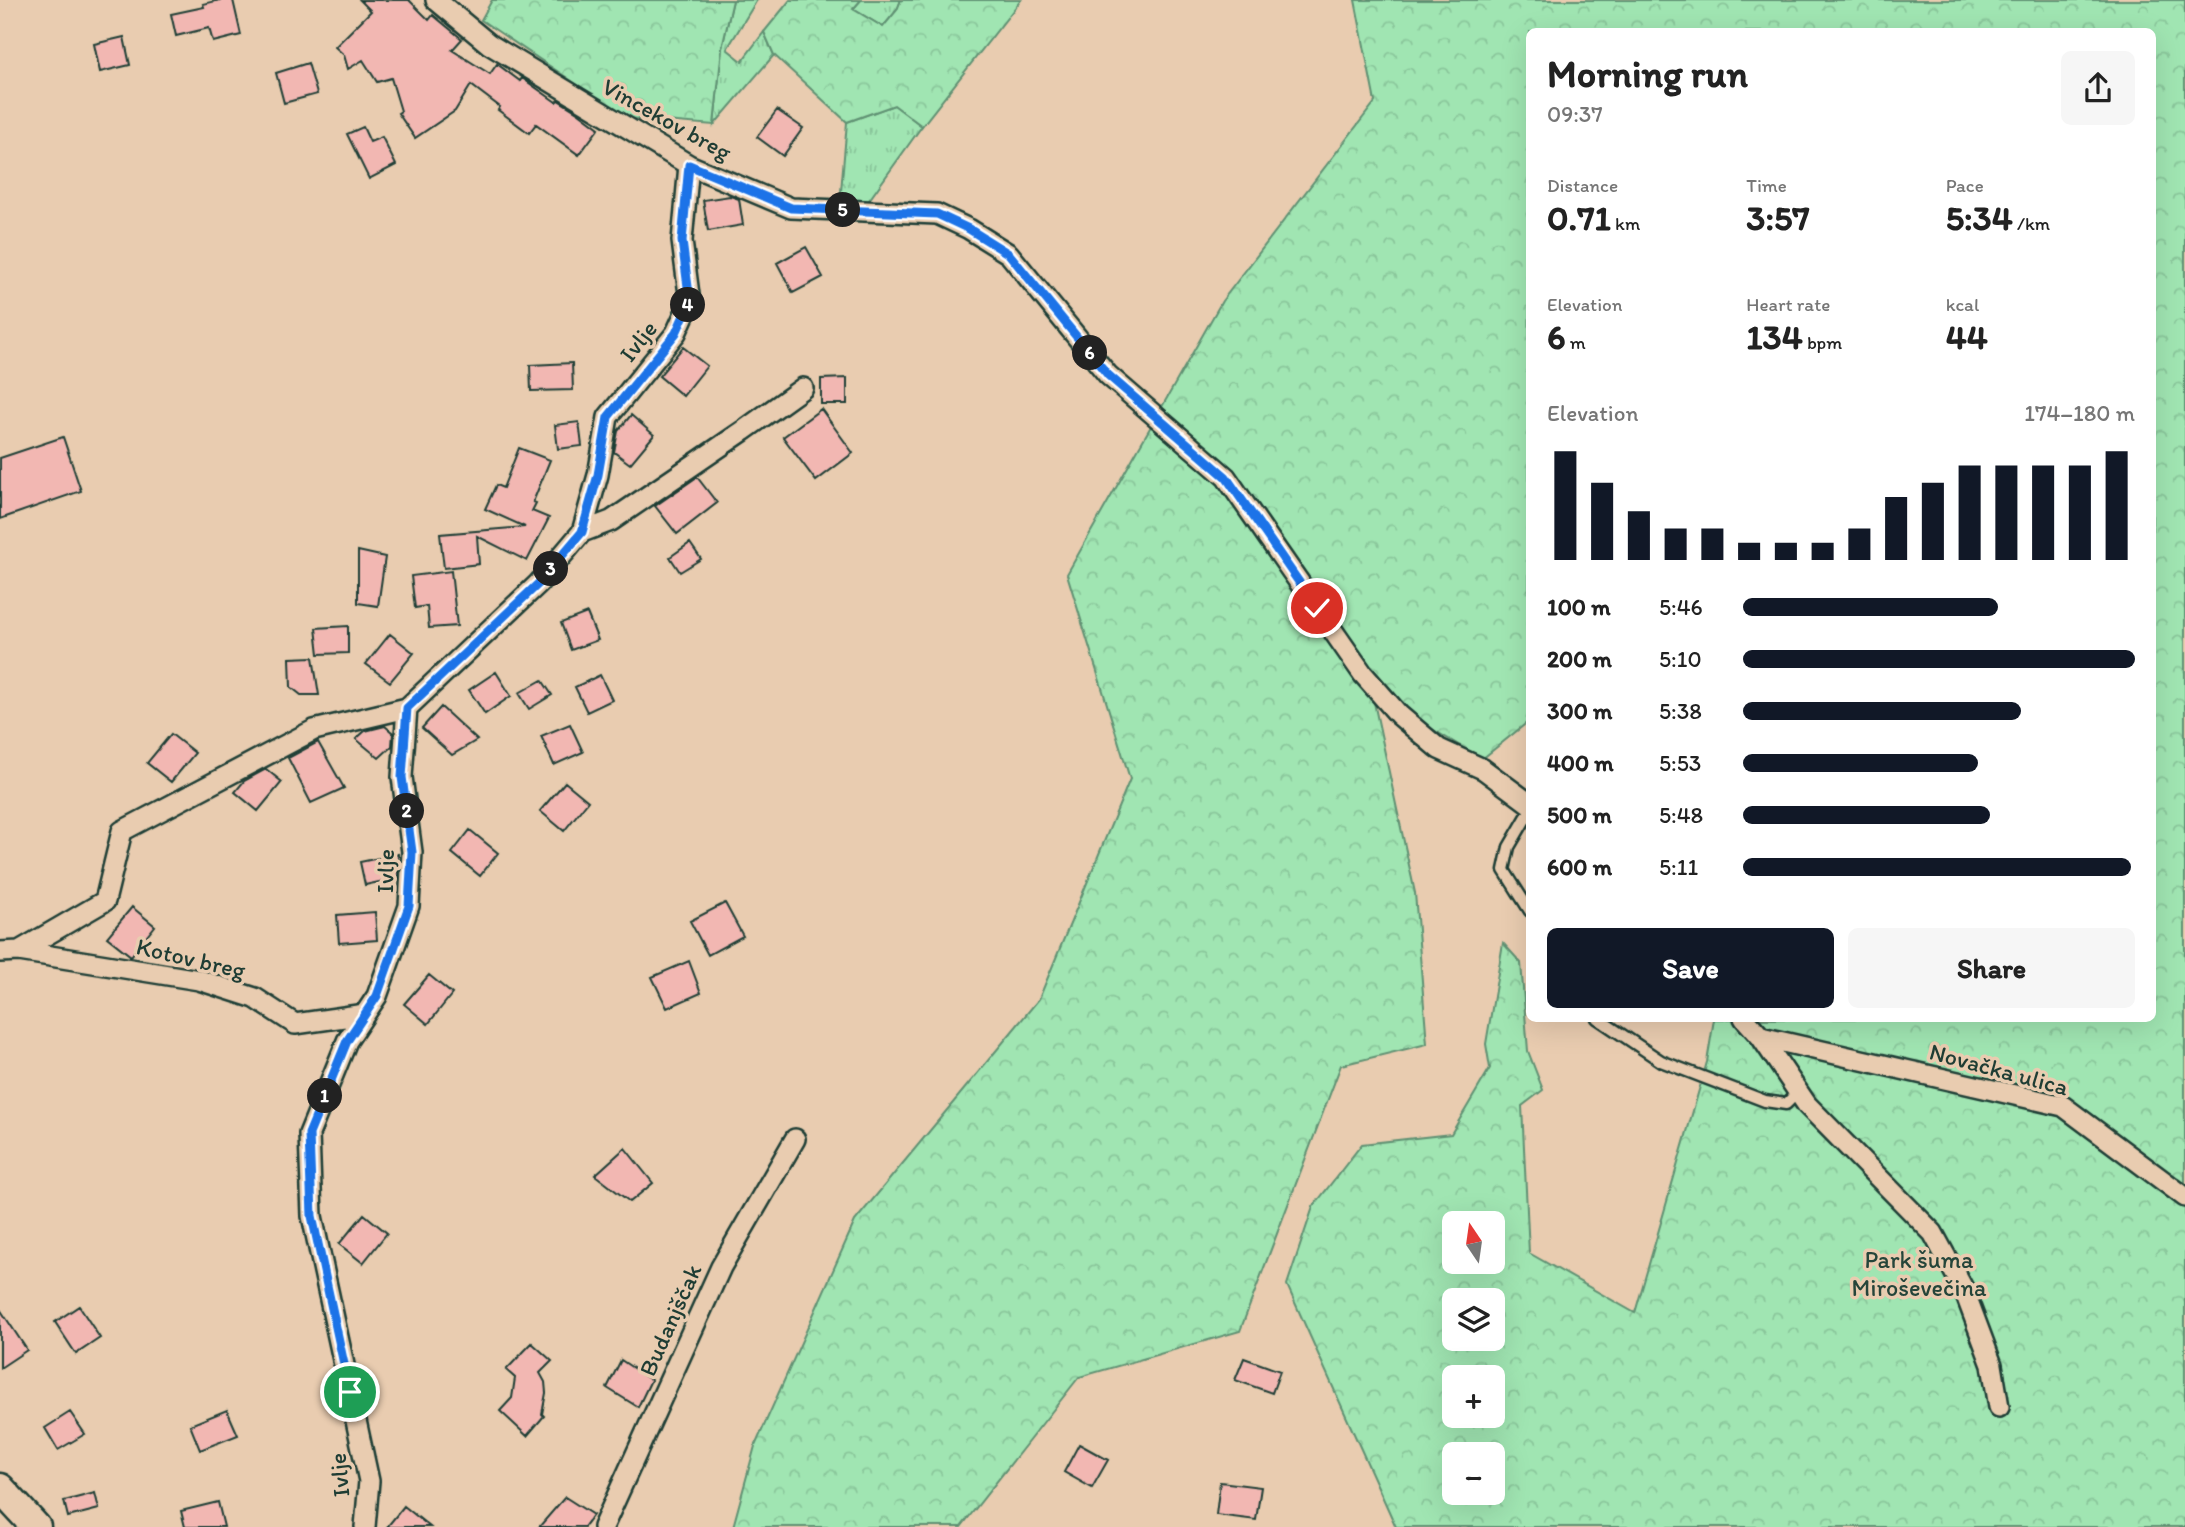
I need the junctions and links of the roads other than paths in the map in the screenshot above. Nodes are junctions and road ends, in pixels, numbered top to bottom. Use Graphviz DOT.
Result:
graph roads {
  1 [pos="436,0"];
  2 [pos="689,165"];
  3 [pos="803,388"];
  4 [pos="582,532"];
  5 [pos="407,708"];
  6 [pos="1526,801"];
  7 [pos="1526,818"];
  8 [pos="1526,905"];
  9 [pos="10,952"];
  10 [pos="365,1014"];
  11 [pos="1603,1022"];
  12 [pos="1747,1022"];
  13 [pos="1760,1037"];
  14 [pos="1798,1092"];
  15 [pos="795,1139"];
  16 [pos="2185,1197"];
  17 [pos="1999,1407"];
  18 [pos="0,1488"];
  19 [pos="36,1527"];
  20 [pos="365,1527"];
  21 [pos="603,1527"];
  1 -- 2 [label="street, Vincekov breg"];
  2 -- 4 [label="street, Ivlje"];
  2 -- 6 [label="street, Vincekov breg"];
  3 -- 4 [label="street"];
  4 -- 5 [label="street, Ivlje"];
  5 -- 9 [label="street"];
  5 -- 10 [label="street, Ivlje"];
  7 -- 8 [label="lane"];
  9 -- 10 [label="street, Kotov breg"];
  10 -- 20 [label="street, Ivlje"];
  11 -- 14 [label="lane"];
  12 -- 13 [label="street"];
  13 -- 14 [label="street"];
  13 -- 16 [label="street, Novačka ulica"];
  14 -- 17 [label="street"];
  15 -- 21 [label="street, Budanjščak"];
  18 -- 19 [label="street"];
}
